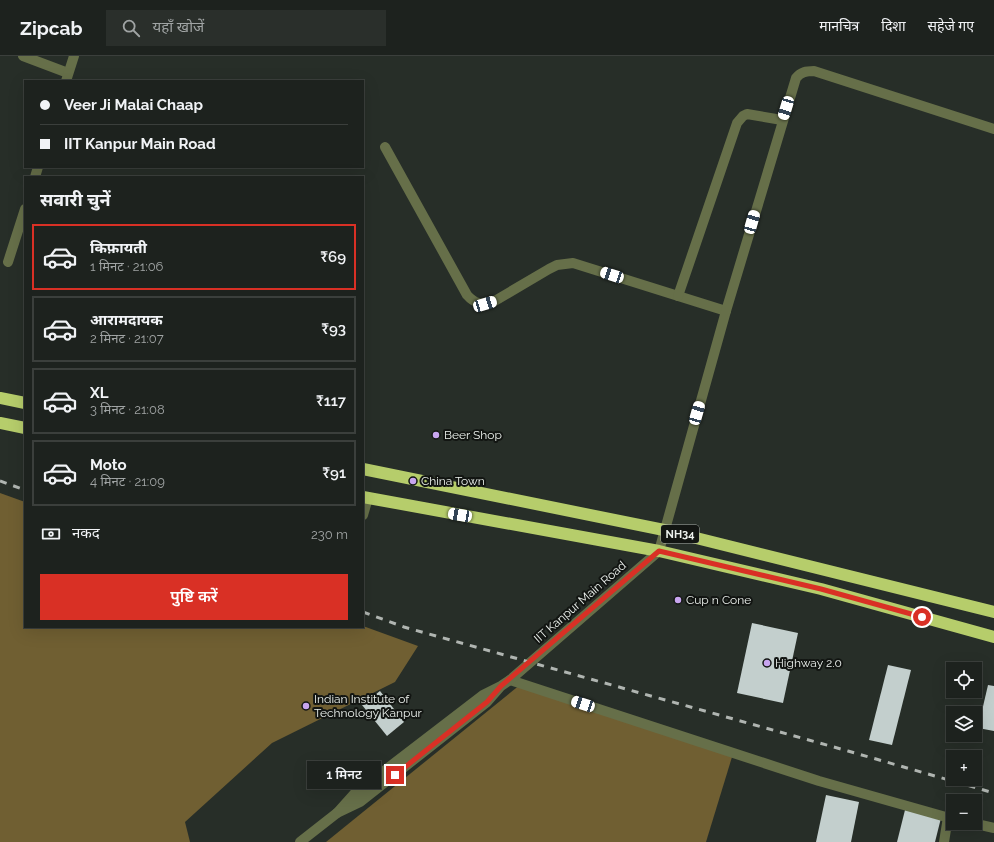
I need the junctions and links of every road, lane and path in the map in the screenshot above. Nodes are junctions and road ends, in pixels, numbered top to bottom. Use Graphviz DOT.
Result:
graph roads {
  1 [pos="23,56"];
  2 [pos="74,56"];
  3 [pos="67,77"];
  4 [pos="782,120"];
  5 [pos="994,129"];
  6 [pos="385,147"];
  7 [pos="24,212"];
  8 [pos="8,262"];
  9 [pos="678,296"];
  10 [pos="726,311"];
  11 [pos="0,398"];
  12 [pos="24,402"];
  13 [pos="0,423"];
  14 [pos="24,428"];
  15 [pos="364,469"];
  16 [pos="365,498"];
  17 [pos="664,530"];
  18 [pos="659,551"];
  19 [pos="994,612"];
  20 [pos="994,637"];
  21 [pos="510,680"];
  22 [pos="946,817"];
  23 [pos="982,825"];
  24 [pos="994,828"];
  25 [pos="948,830"];
  26 [pos="300,842"];
  27 [pos="944,842"];
  1 -- 3 [label="street"];
  2 -- 3 [label="street"];
  4 -- 5 [label="street"];
  4 -- 9 [label="street"];
  4 -- 10 [label="street"];
  6 -- 9 [label="street"];
  7 -- 8 [label="street"];
  9 -- 10 [label="street"];
  10 -- 17 [label="street"];
  11 -- 12 [label="highway"];
  13 -- 14 [label="highway"];
  15 -- 17 [label="highway, NH34"];
  16 -- 18 [label="highway, NH34"];
  17 -- 18 [label="street"];
  17 -- 19 [label="highway, NH34"];
  18 -- 20 [label="highway, NH34"];
  18 -- 21 [label="street, IIT Kanpur Main Road"];
  21 -- 22 [label="street"];
  21 -- 26 [label="street, IIT Kanpur Main Road"];
  23 -- 24 [label="street"];
  25 -- 27 [label="street"];
}
